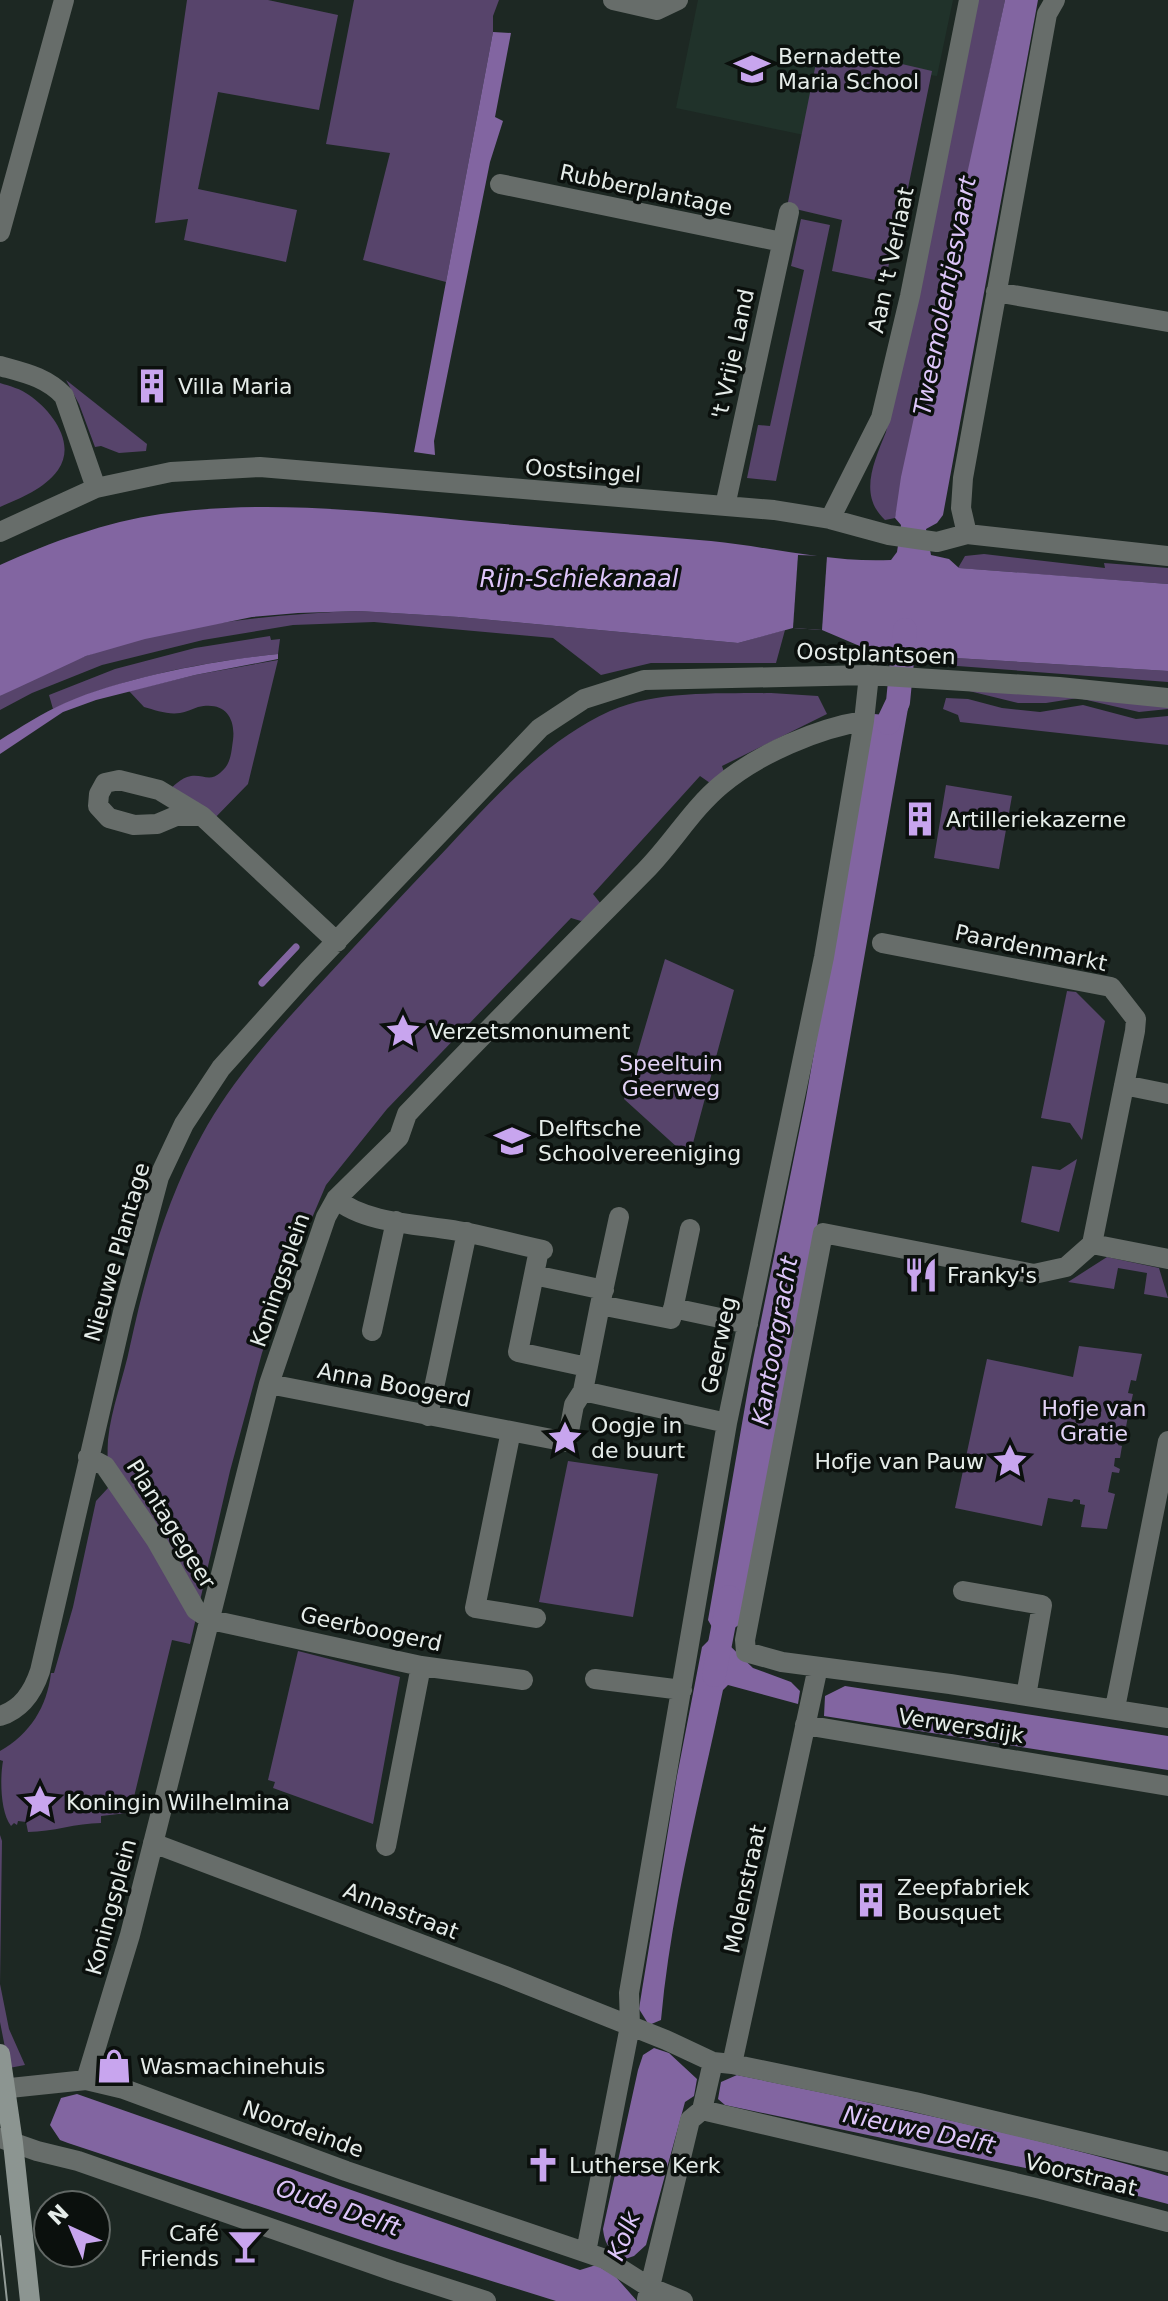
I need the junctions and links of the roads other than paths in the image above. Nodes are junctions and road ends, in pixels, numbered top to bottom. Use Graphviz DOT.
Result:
graph roads {
  1 [pos="64,0"];
  2 [pos="613,0"];
  3 [pos="678,0"];
  4 [pos="969,0"];
  5 [pos="1055,0"];
  6 [pos="500,184"];
  7 [pos="789,212"];
  8 [pos="0,232"];
  9 [pos="782,242"];
  10 [pos="996,292"];
  11 [pos="1168,322"];
  12 [pos="0,366"];
  13 [pos="96,488"];
  14 [pos="725,506"];
  15 [pos="830,519"];
  16 [pos="0,532"];
  17 [pos="967,534"];
  18 [pos="1168,556"];
  19 [pos="869,675"];
  20 [pos="1168,698"];
  21 [pos="584,699"];
  22 [pos="864,721"];
  23 [pos="202,816"];
  24 [pos="337,942"];
  25 [pos="882,943"];
  26 [pos="1124,1085"];
  27 [pos="1168,1094"];
  28 [pos="336,1199"];
  29 [pos="619,1217"];
  30 [pos="396,1221"];
  31 [pos="690,1229"];
  32 [pos="467,1232"];
  33 [pos="1092,1244"];
  34 [pos="1168,1259"];
  35 [pos="534,1275"];
  36 [pos="602,1298"];
  37 [pos="673,1308"];
  38 [pos="748,1324"];
  39 [pos="372,1331"];
  40 [pos="587,1367"];
  41 [pos="269,1384"];
  42 [pos="583,1391"];
  43 [pos="428,1416"];
  44 [pos="727,1423"];
  45 [pos="511,1431"];
  46 [pos="1168,1441"];
  47 [pos="88,1457"];
  48 [pos="963,1591"];
  49 [pos="536,1618"];
  50 [pos="211,1620"];
  51 [pos="421,1666"];
  52 [pos="816,1676"];
  53 [pos="595,1679"];
  54 [pos="523,1680"];
  55 [pos="682,1690"];
  56 [pos="1026,1696"];
  57 [pos="1115,1708"];
  58 [pos="0,1716"];
  59 [pos="806,1718"];
  60 [pos="1168,1718"];
  61 [pos="1168,1786"];
  62 [pos="153,1843"];
  63 [pos="386,1846"];
  64 [pos="630,2026"];
  65 [pos="0,2054"];
  66 [pos="86,2080"];
  67 [pos="712,2083"];
  68 [pos="2,2087"];
  69 [pos="7,2140"];
  70 [pos="1168,2162"];
  71 [pos="1168,2222"];
  72 [pos="603,2259"];
  73 [pos="648,2294"];
  74 [pos="30,2301"];
  75 [pos="486,2301"];
  76 [pos="683,2301"];
  1 -- 8 [label="street"];
  2 -- 3 [label="street"];
  4 -- 15 [label="street, Aan 't Verlaat"];
  5 -- 10 [label="street"];
  6 -- 9 [label="street, Rubberplantage"];
  7 -- 9 [label="street, 't Vrije Land"];
  9 -- 14 [label="street, 't Vrije Land"];
  10 -- 11 [label="street"];
  10 -- 17 [label="street"];
  12 -- 13 [label="street"];
  13 -- 14 [label="street, Oostsingel"];
  13 -- 16 [label="street, Oostsingel"];
  14 -- 15 [label="street, Oostsingel"];
  15 -- 17 [label="street, Oostsingel"];
  17 -- 18 [label="street, Oostsingel"];
  19 -- 20 [label="street, Oostplantsoen"];
  19 -- 21 [label="street, Oostplantsoen"];
  19 -- 22 [label="street, Geerweg"];
  21 -- 24 [label="street, Nieuwe Plantage"];
  22 -- 28 [label="street, Koningsplein"];
  22 -- 38 [label="street, Geerweg"];
  23 -- 24 [label="street"];
  24 -- 47 [label="street, Nieuwe Plantage"];
  25 -- 26 [label="street, Paardenmarkt"];
  26 -- 27 [label="street"];
  26 -- 33 [label="street, Paardenmarkt"];
  28 -- 30 [label="street"];
  28 -- 41 [label="street, Koningsplein"];
  29 -- 36 [label="street, Anna Boogerd"];
  30 -- 32 [label="street"];
  30 -- 39 [label="street"];
  31 -- 37 [label="street"];
  32 -- 35 [label="street"];
  32 -- 43 [label="street"];
  33 -- 34 [label="street"];
  33 -- 52 [label="street, Verwersdijk"];
  35 -- 36 [label="street"];
  35 -- 40 [label="street"];
  36 -- 37 [label="street"];
  36 -- 40 [label="street, Anna Boogerd"];
  37 -- 38 [label="street"];
  38 -- 44 [label="street, Geerweg"];
  40 -- 42 [label="street, Anna Boogerd"];
  41 -- 43 [label="street, Anna Boogerd"];
  41 -- 50 [label="street, Koningsplein"];
  42 -- 44 [label="street"];
  42 -- 45 [label="street, Anna Boogerd"];
  43 -- 45 [label="street, Anna Boogerd"];
  44 -- 55 [label="street, Geerweg"];
  45 -- 49 [label="street"];
  46 -- 57 [label="street"];
  47 -- 50 [label="street, Plantagegeer"];
  47 -- 58 [label="street, Nieuwe Plantage"];
  48 -- 56 [label="street"];
  50 -- 51 [label="street, Geerboogerd"];
  50 -- 62 [label="street, Koningsplein"];
  51 -- 54 [label="street, Geerboogerd"];
  51 -- 63 [label="street"];
  52 -- 56 [label="street, Verwersdijk"];
  52 -- 59 [label="street"];
  53 -- 55 [label="street"];
  55 -- 64 [label="street, Geerweg"];
  56 -- 57 [label="street, Verwersdijk"];
  57 -- 60 [label="street, Verwersdijk"];
  59 -- 61 [label="street, Verwersdijk"];
  59 -- 67 [label="street, Molenstraat"];
  62 -- 64 [label="street, Annastraat"];
  62 -- 66 [label="street, Koningsplein"];
  64 -- 67 [label="street"];
  64 -- 72 [label="street"];
  65 -- 68 [label="main road"];
  66 -- 68 [label="street, Noordeinde"];
  66 -- 72 [label="street, Noordeinde"];
  67 -- 70 [label="street, Voorstraat"];
  67 -- 71 [label="street, Voorstraat"];
  67 -- 73 [label="street"];
  68 -- 69 [label="main road"];
  69 -- 74 [label="main road"];
  69 -- 75 [label="street"];
  72 -- 73 [label="street, Noordeinde"];
  73 -- 76 [label="street"];
}
